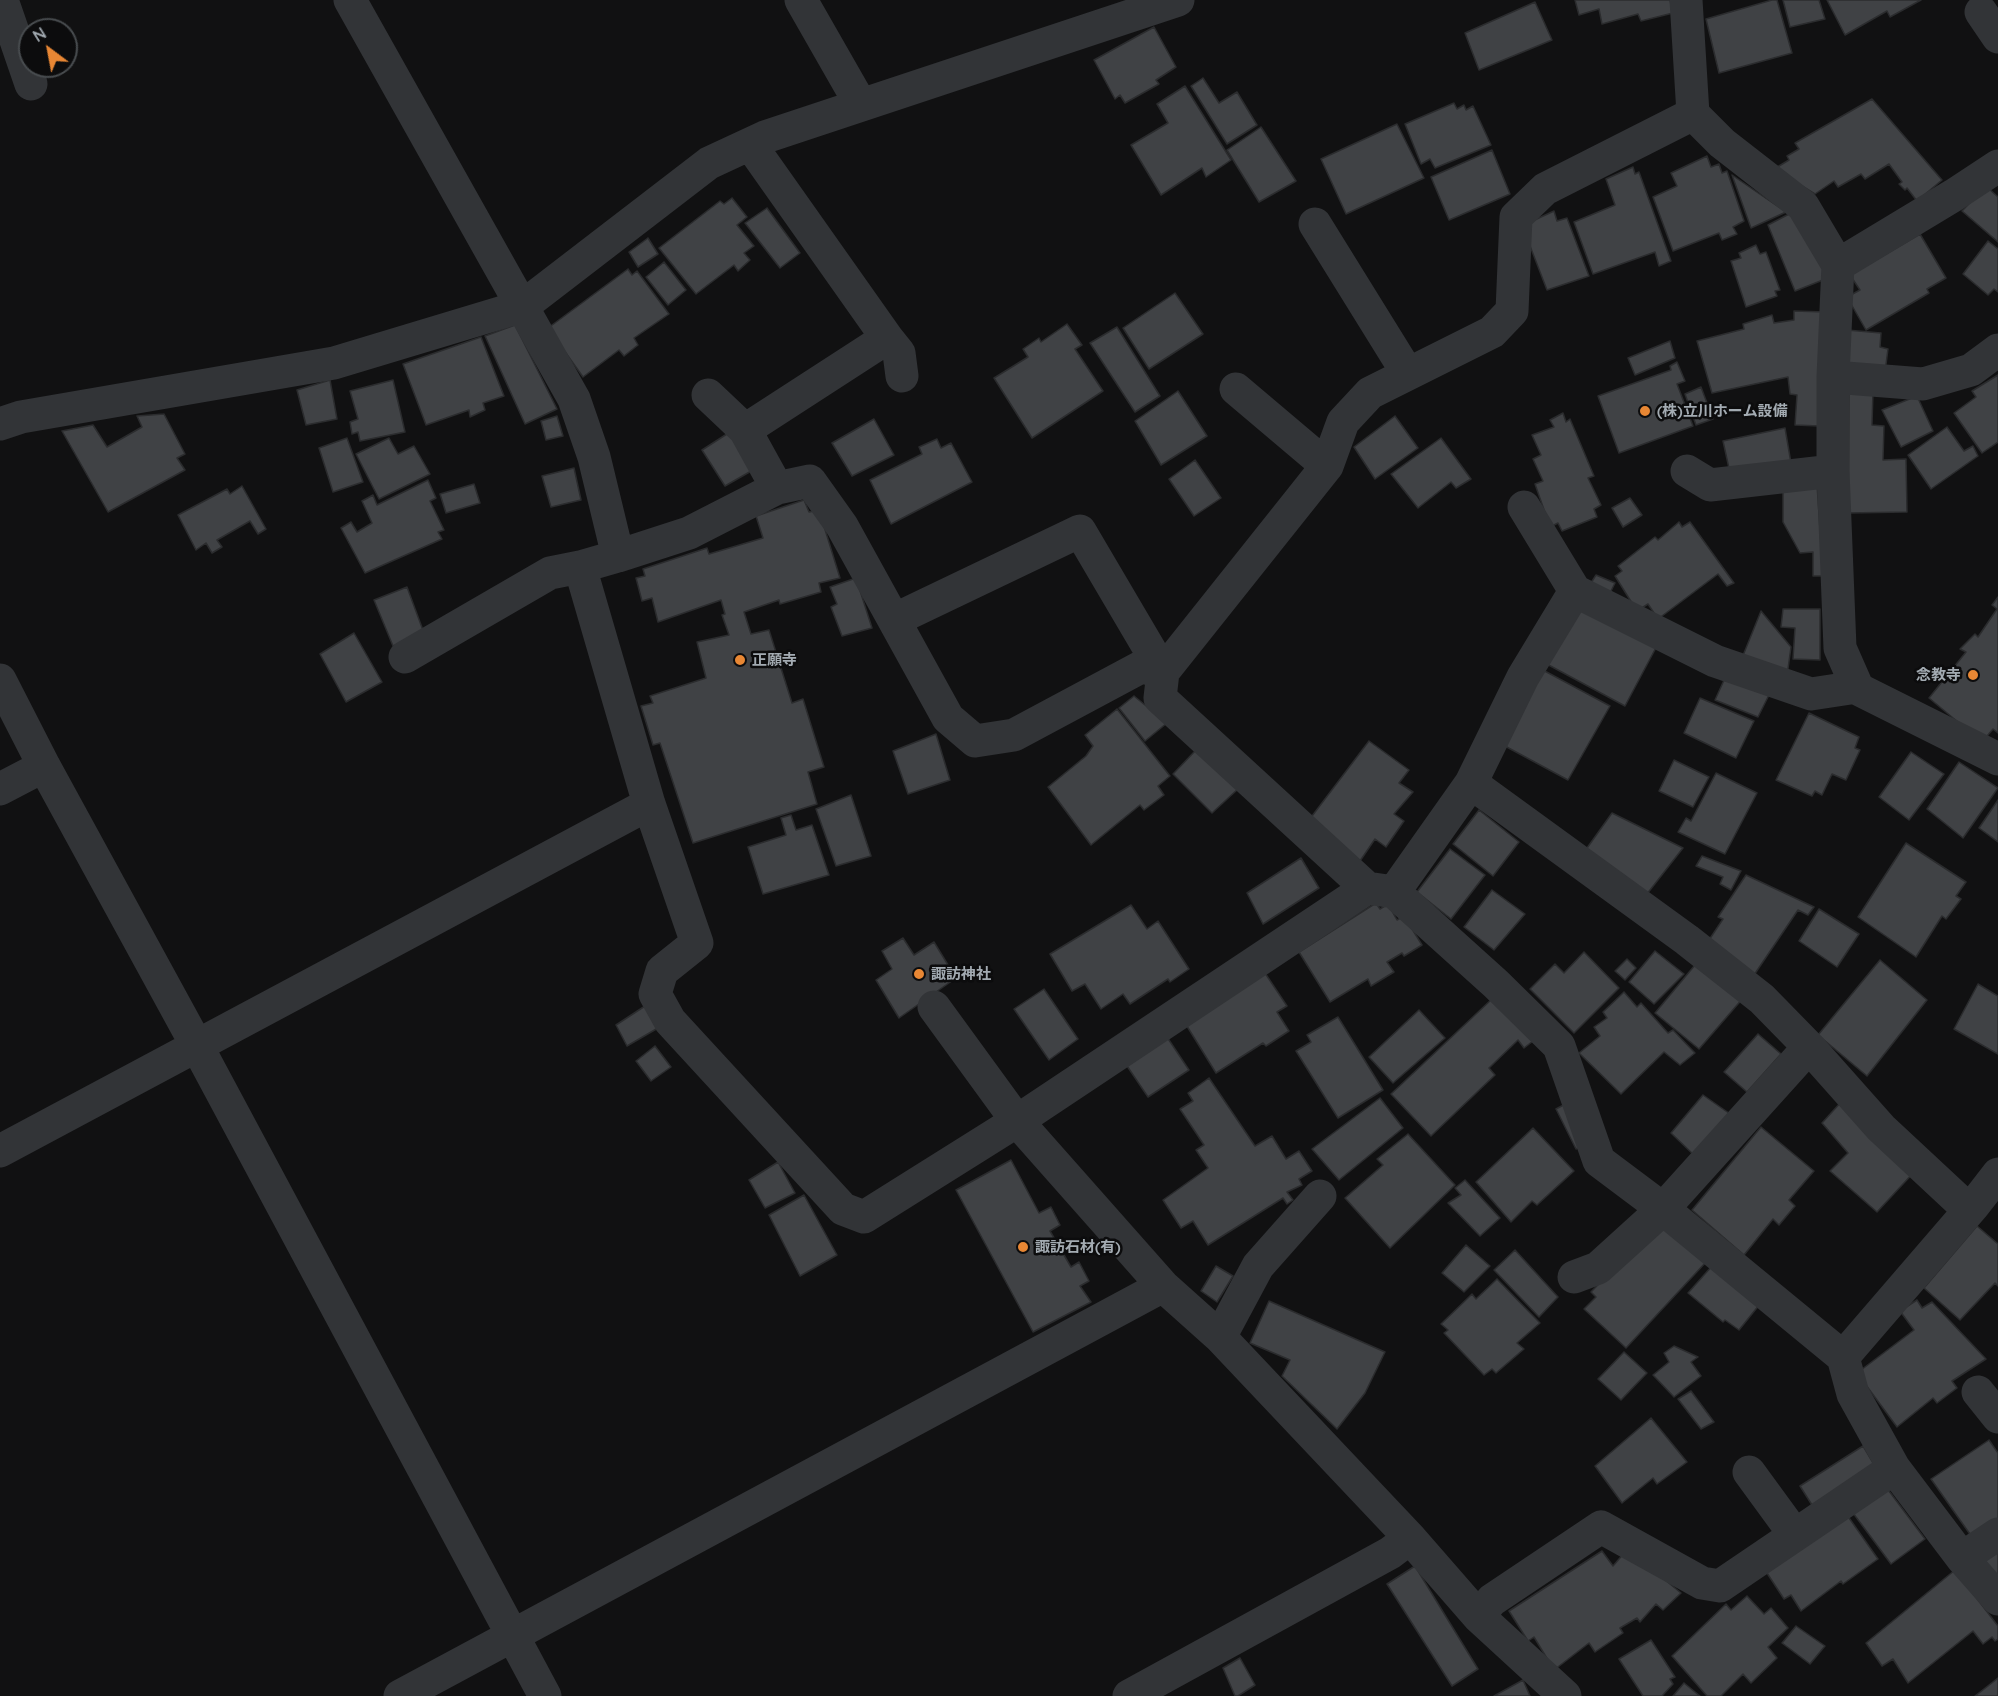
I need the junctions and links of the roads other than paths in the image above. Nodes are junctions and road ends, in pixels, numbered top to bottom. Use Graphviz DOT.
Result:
graph roads {
  1 [pos="2,0"];
  2 [pos="350,0"];
  3 [pos="801,0"];
  4 [pos="1178,0"];
  5 [pos="1686,0"];
  6 [pos="30,84"];
  7 [pos="861,105"];
  8 [pos="1693,114"];
  9 [pos="750,144"];
  10 [pos="1998,166"];
  11 [pos="1315,224"];
  12 [pos="1838,265"];
  13 [pos="523,306"];
  14 [pos="887,338"];
  15 [pos="1998,350"];
  16 [pos="1408,374"];
  17 [pos="902,376"];
  18 [pos="1833,377"];
  19 [pos="1236,389"];
  20 [pos="708,395"];
  21 [pos="0,424"];
  22 [pos="745,430"];
  23 [pos="1327,466"];
  24 [pos="1687,471"];
  25 [pos="1833,471"];
  26 [pos="777,488"];
  27 [pos="1524,507"];
  28 [pos="618,556"];
  29 [pos="580,567"];
  30 [pos="1575,591"];
  31 [pos="894,620"];
  32 [pos="405,657"];
  33 [pos="1163,672"];
  34 [pos="0,680"];
  35 [pos="1857,687"];
  36 [pos="1998,759"];
  37 [pos="44,766"];
  38 [pos="1471,783"];
  39 [pos="0,789"];
  40 [pos="649,804"];
  41 [pos="1381,890"];
  42 [pos="934,1007"];
  43 [pos="198,1046"];
  44 [pos="1809,1047"];
  45 [pos="1017,1121"];
  46 [pos="0,1151"];
  47 [pos="1998,1174"];
  48 [pos="1320,1196"];
  49 [pos="1663,1209"];
  50 [pos="1969,1210"];
  51 [pos="1574,1277"];
  52 [pos="1163,1287"];
  53 [pos="1220,1337"];
  54 [pos="1843,1357"];
  55 [pos="1894,1468"];
  56 [pos="1749,1472"];
  57 [pos="1998,1534"];
  58 [pos="1795,1535"];
  59 [pos="1410,1538"];
  60 [pos="1962,1558"];
  61 [pos="1998,1599"];
  62 [pos="1478,1616"];
  63 [pos="513,1635"];
  64 [pos="400,1696"];
  65 [pos="545,1696"];
  66 [pos="1129,1696"];
  67 [pos="1564,1696"];
  1 -- 6 [label="street"];
  2 -- 13 [label="street"];
  3 -- 7 [label="street"];
  4 -- 7 [label="street"];
  5 -- 8 [label="street"];
  7 -- 9 [label="street"];
  8 -- 12 [label="street"];
  8 -- 16 [label="street"];
  9 -- 13 [label="street"];
  9 -- 14 [label="street"];
  10 -- 12 [label="street"];
  11 -- 16 [label="street"];
  12 -- 18 [label="street"];
  13 -- 21 [label="street"];
  13 -- 28 [label="street"];
  14 -- 17 [label="street"];
  14 -- 22 [label="street"];
  15 -- 18 [label="street"];
  16 -- 23 [label="street"];
  18 -- 25 [label="street"];
  19 -- 23 [label="street"];
  20 -- 22 [label="street"];
  22 -- 26 [label="street"];
  23 -- 33 [label="street"];
  24 -- 25 [label="street"];
  25 -- 35 [label="street"];
  26 -- 28 [label="street"];
  26 -- 31 [label="street"];
  27 -- 30 [label="street"];
  28 -- 29 [label="street"];
  29 -- 32 [label="street"];
  29 -- 40 [label="street"];
  30 -- 35 [label="street"];
  30 -- 38 [label="street"];
  31 -- 33 [label="street"];
  31 -- 33 [label="street"];
  33 -- 41 [label="street"];
  34 -- 37 [label="street"];
  35 -- 36 [label="street"];
  37 -- 39 [label="street"];
  37 -- 43 [label="street"];
  38 -- 41 [label="street"];
  38 -- 44 [label="street"];
  40 -- 43 [label="street"];
  40 -- 45 [label="street"];
  41 -- 45 [label="street"];
  41 -- 49 [label="street"];
  42 -- 45 [label="street"];
  43 -- 46 [label="street"];
  43 -- 63 [label="street"];
  44 -- 49 [label="street"];
  44 -- 50 [label="street"];
  45 -- 52 [label="street"];
  47 -- 50 [label="street"];
  48 -- 53 [label="street"];
  49 -- 51 [label="street"];
  49 -- 54 [label="street"];
  50 -- 54 [label="street"];
  52 -- 53 [label="street"];
  52 -- 63 [label="street"];
  53 -- 59 [label="street"];
  54 -- 55 [label="street"];
  55 -- 58 [label="street"];
  55 -- 60 [label="street"];
  56 -- 58 [label="street"];
  57 -- 60 [label="street"];
  58 -- 62 [label="street"];
  59 -- 62 [label="street"];
  59 -- 66 [label="street"];
  60 -- 61 [label="street"];
  62 -- 67 [label="street"];
  63 -- 64 [label="street"];
  63 -- 65 [label="street"];
}
